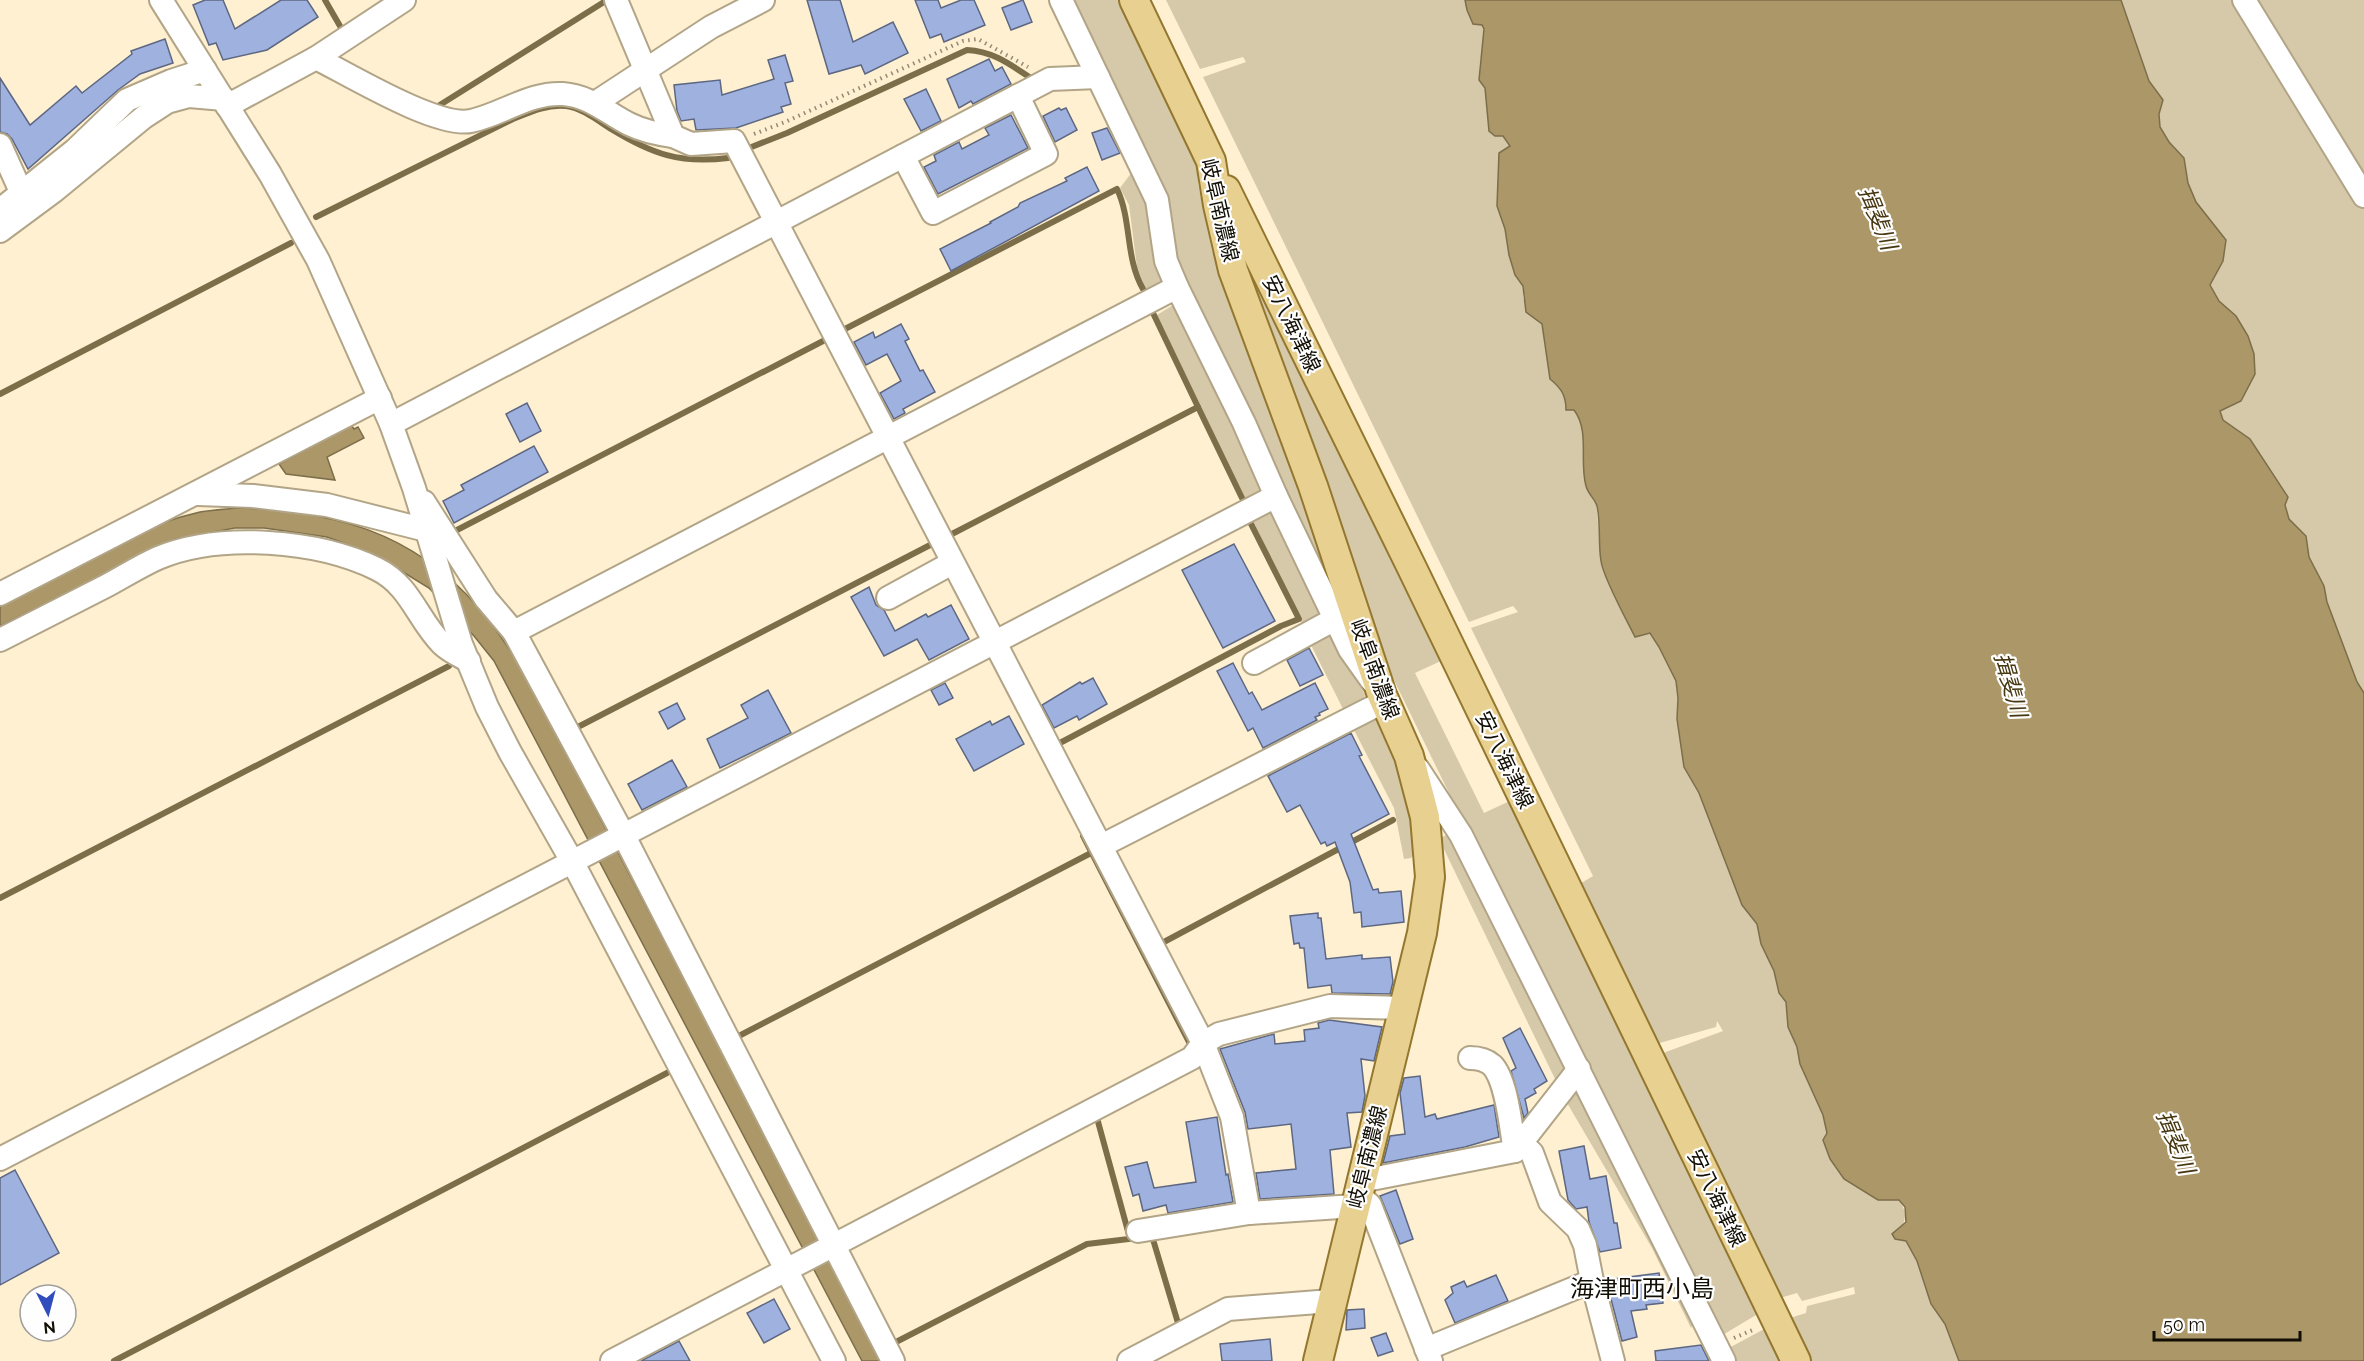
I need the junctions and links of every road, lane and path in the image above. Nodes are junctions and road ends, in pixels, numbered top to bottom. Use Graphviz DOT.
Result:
graph roads {
  1 [pos="161,0"];
  2 [pos="404,0"];
  3 [pos="616,0"];
  4 [pos="763,0"];
  5 [pos="1061,0"];
  6 [pos="1134,0"];
  7 [pos="2244,0"];
  8 [pos="316,58"];
  9 [pos="646,68"];
  10 [pos="205,70"];
  11 [pos="1098,77"];
  12 [pos="1050,79"];
  13 [pos="1018,96"];
  14 [pos="225,102"];
  15 [pos="595,103"];
  16 [pos="673,136"];
  17 [pos="734,141"];
  18 [pos="0,145"];
  19 [pos="903,156"];
  20 [pos="1211,161"];
  21 [pos="22,194"];
  22 [pos="2364,196"];
  23 [pos="0,210"];
  24 [pos="776,223"];
  25 [pos="0,231"];
  26 [pos="1177,287"];
  27 [pos="380,398"];
  28 [pos="392,423"];
  29 [pos="889,438"];
  30 [pos="414,488"];
  31 [pos="195,494"];
  32 [pos="1276,496"];
  33 [pos="429,541"];
  34 [pos="952,563"];
  35 [pos="0,594"];
  36 [pos="888,598"];
  37 [pos="1335,619"];
  38 [pos="514,632"];
  39 [pos="0,640"];
  40 [pos="993,643"];
  41 [pos="465,653"];
  42 [pos="1254,663"];
  43 [pos="1383,698"];
  44 [pos="1409,756"];
  45 [pos="620,838"];
  46 [pos="1101,846"];
  47 [pos="578,860"];
  48 [pos="1404,1008"];
  49 [pos="1203,1043"];
  50 [pos="1470,1058"];
  51 [pos="1579,1069"];
  52 [pos="1518,1147"];
  53 [pos="0,1159"];
  54 [pos="1358,1194"];
  55 [pos="1249,1213"];
  56 [pos="1138,1231"];
  57 [pos="833,1247"];
  58 [pos="794,1268"];
  59 [pos="1592,1281"];
  60 [pos="1331,1301"];
  61 [pos="1776,1319"];
  62 [pos="1721,1354"];
  63 [pos="1429,1355"];
  64 [pos="612,1361"];
  65 [pos="834,1361"];
  66 [pos="893,1361"];
  67 [pos="1129,1361"];
  68 [pos="1318,1361"];
  69 [pos="1613,1361"];
  70 [pos="1796,1361"];
  1 -- 10 [label="street"];
  2 -- 8 [label="street"];
  3 -- 9 [label="street"];
  4 -- 9 [label="street"];
  5 -- 11 [label="street"];
  6 -- 20 [label="main road, 岐阜南濃線"];
  7 -- 22 [label="street"];
  8 -- 14 [label="street"];
  8 -- 15 [label="street"];
  9 -- 15 [label="street"];
  9 -- 16 [label="street"];
  10 -- 14 [label="street"];
  10 -- 21 [label="street"];
  11 -- 12 [label="street"];
  11 -- 26 [label="street"];
  12 -- 13 [label="street"];
  12 -- 17 [label="path"];
  13 -- 19 [label="street"];
  13 -- 19 [label="street"];
  14 -- 25 [label="street"];
  14 -- 27 [label="street"];
  15 -- 16 [label="street"];
  16 -- 17 [label="street"];
  17 -- 24 [label="street"];
  18 -- 21 [label="street"];
  19 -- 24 [label="street"];
  20 -- 43 [label="main road, 岐阜南濃線"];
  20 -- 61 [label="main road, 安八海津線"];
  21 -- 23 [label="street"];
  24 -- 28 [label="street"];
  24 -- 29 [label="street"];
  26 -- 29 [label="street"];
  26 -- 32 [label="street"];
  27 -- 28 [label="street"];
  27 -- 31 [label="street"];
  28 -- 30 [label="street"];
  29 -- 34 [label="street"];
  29 -- 38 [label="street"];
  30 -- 33 [label="street"];
  30 -- 38 [label="street"];
  31 -- 33 [label="street"];
  31 -- 35 [label="street"];
  32 -- 37 [label="street"];
  32 -- 40 [label="street"];
  33 -- 41 [label="street"];
  34 -- 36 [label="street"];
  34 -- 40 [label="street"];
  37 -- 42 [label="street"];
  37 -- 43 [label="street"];
  38 -- 45 [label="street"];
  39 -- 41 [label="street"];
  40 -- 45 [label="street"];
  40 -- 46 [label="street"];
  41 -- 47 [label="street"];
  43 -- 44 [label="main road, 岐阜南濃線"];
  43 -- 46 [label="street"];
  44 -- 48 [label="main road, 岐阜南濃線"];
  44 -- 51 [label="street"];
  45 -- 47 [label="street"];
  45 -- 57 [label="street"];
  46 -- 49 [label="street"];
  47 -- 53 [label="street"];
  47 -- 58 [label="street"];
  48 -- 49 [label="street"];
  48 -- 54 [label="main road, 岐阜南濃線"];
  49 -- 55 [label="street"];
  49 -- 57 [label="street"];
  50 -- 52 [label="street"];
  51 -- 52 [label="street"];
  51 -- 62 [label="street"];
  52 -- 54 [label="street"];
  52 -- 59 [label="street"];
  54 -- 55 [label="street"];
  54 -- 60 [label="main road, 岐阜南濃線"];
  54 -- 63 [label="street"];
  55 -- 56 [label="street"];
  57 -- 58 [label="street"];
  57 -- 66 [label="street"];
  58 -- 64 [label="street"];
  58 -- 65 [label="street"];
  59 -- 63 [label="street"];
  59 -- 69 [label="street"];
  60 -- 67 [label="street"];
  60 -- 68 [label="main road, 岐阜南濃線"];
  61 -- 62 [label="path"];
  61 -- 70 [label="main road, 安八海津線"];
}
